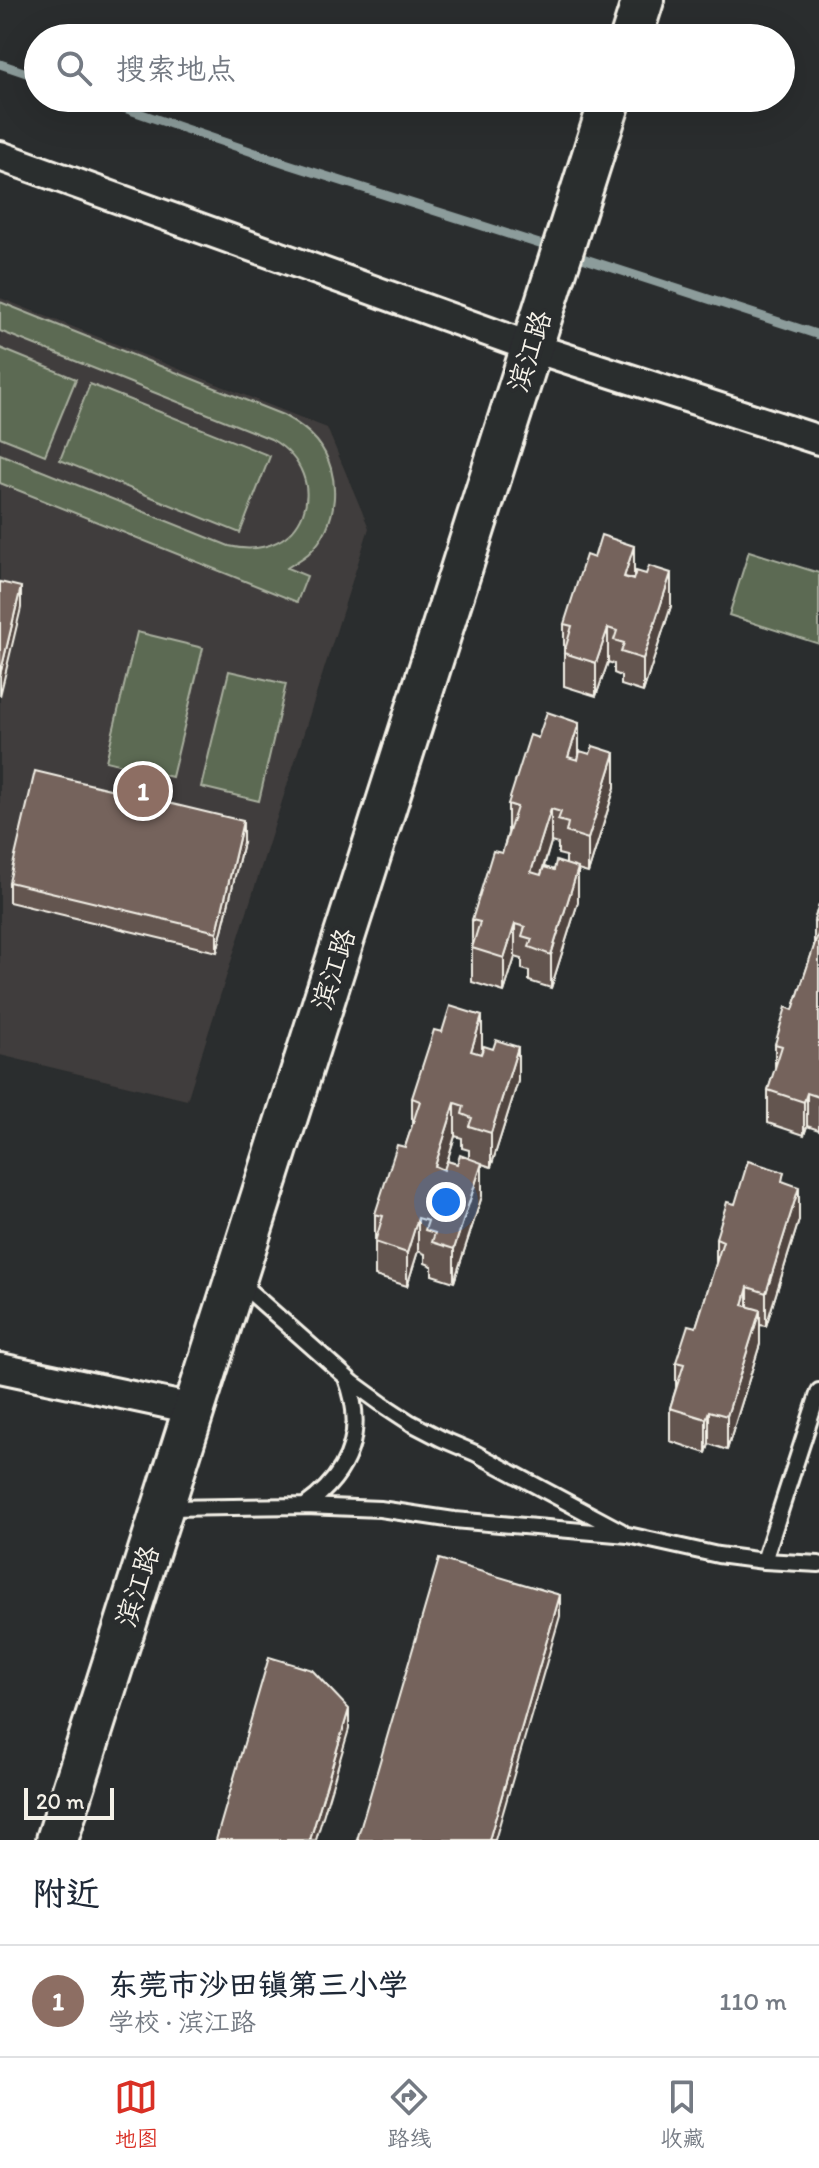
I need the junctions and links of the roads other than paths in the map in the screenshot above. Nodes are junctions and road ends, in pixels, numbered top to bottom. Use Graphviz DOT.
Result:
graph roads {
  1 [pos="643,0"];
  2 [pos="635,24"];
  3 [pos="607,112"];
  4 [pos="0,156"];
  5 [pos="531,347"];
  6 [pos="819,440"];
  7 [pos="235,1278"];
  8 [pos="0,1368"];
  9 [pos="345,1375"];
  10 [pos="819,1391"];
  11 [pos="193,1409"];
  12 [pos="305,1506"];
  13 [pos="162,1509"];
  14 [pos="628,1535"];
  15 [pos="764,1561"];
  16 [pos="819,1564"];
  17 [pos="57,1840"];
  1 -- 2 [label="street"];
  3 -- 5 [label="street, 滨江路"];
  4 -- 5 [label="street"];
  5 -- 6 [label="street"];
  5 -- 7 [label="street, 滨江路"];
  7 -- 9 [label="lane"];
  7 -- 11 [label="street, 滨江路"];
  8 -- 11 [label="street"];
  9 -- 12 [label="lane"];
  9 -- 14 [label="lane"];
  10 -- 15 [label="lane"];
  11 -- 13 [label="street, 滨江路"];
  12 -- 13 [label="lane"];
  12 -- 14 [label="lane"];
  13 -- 17 [label="street, 滨江路"];
  14 -- 15 [label="lane"];
  15 -- 16 [label="lane"];
}
